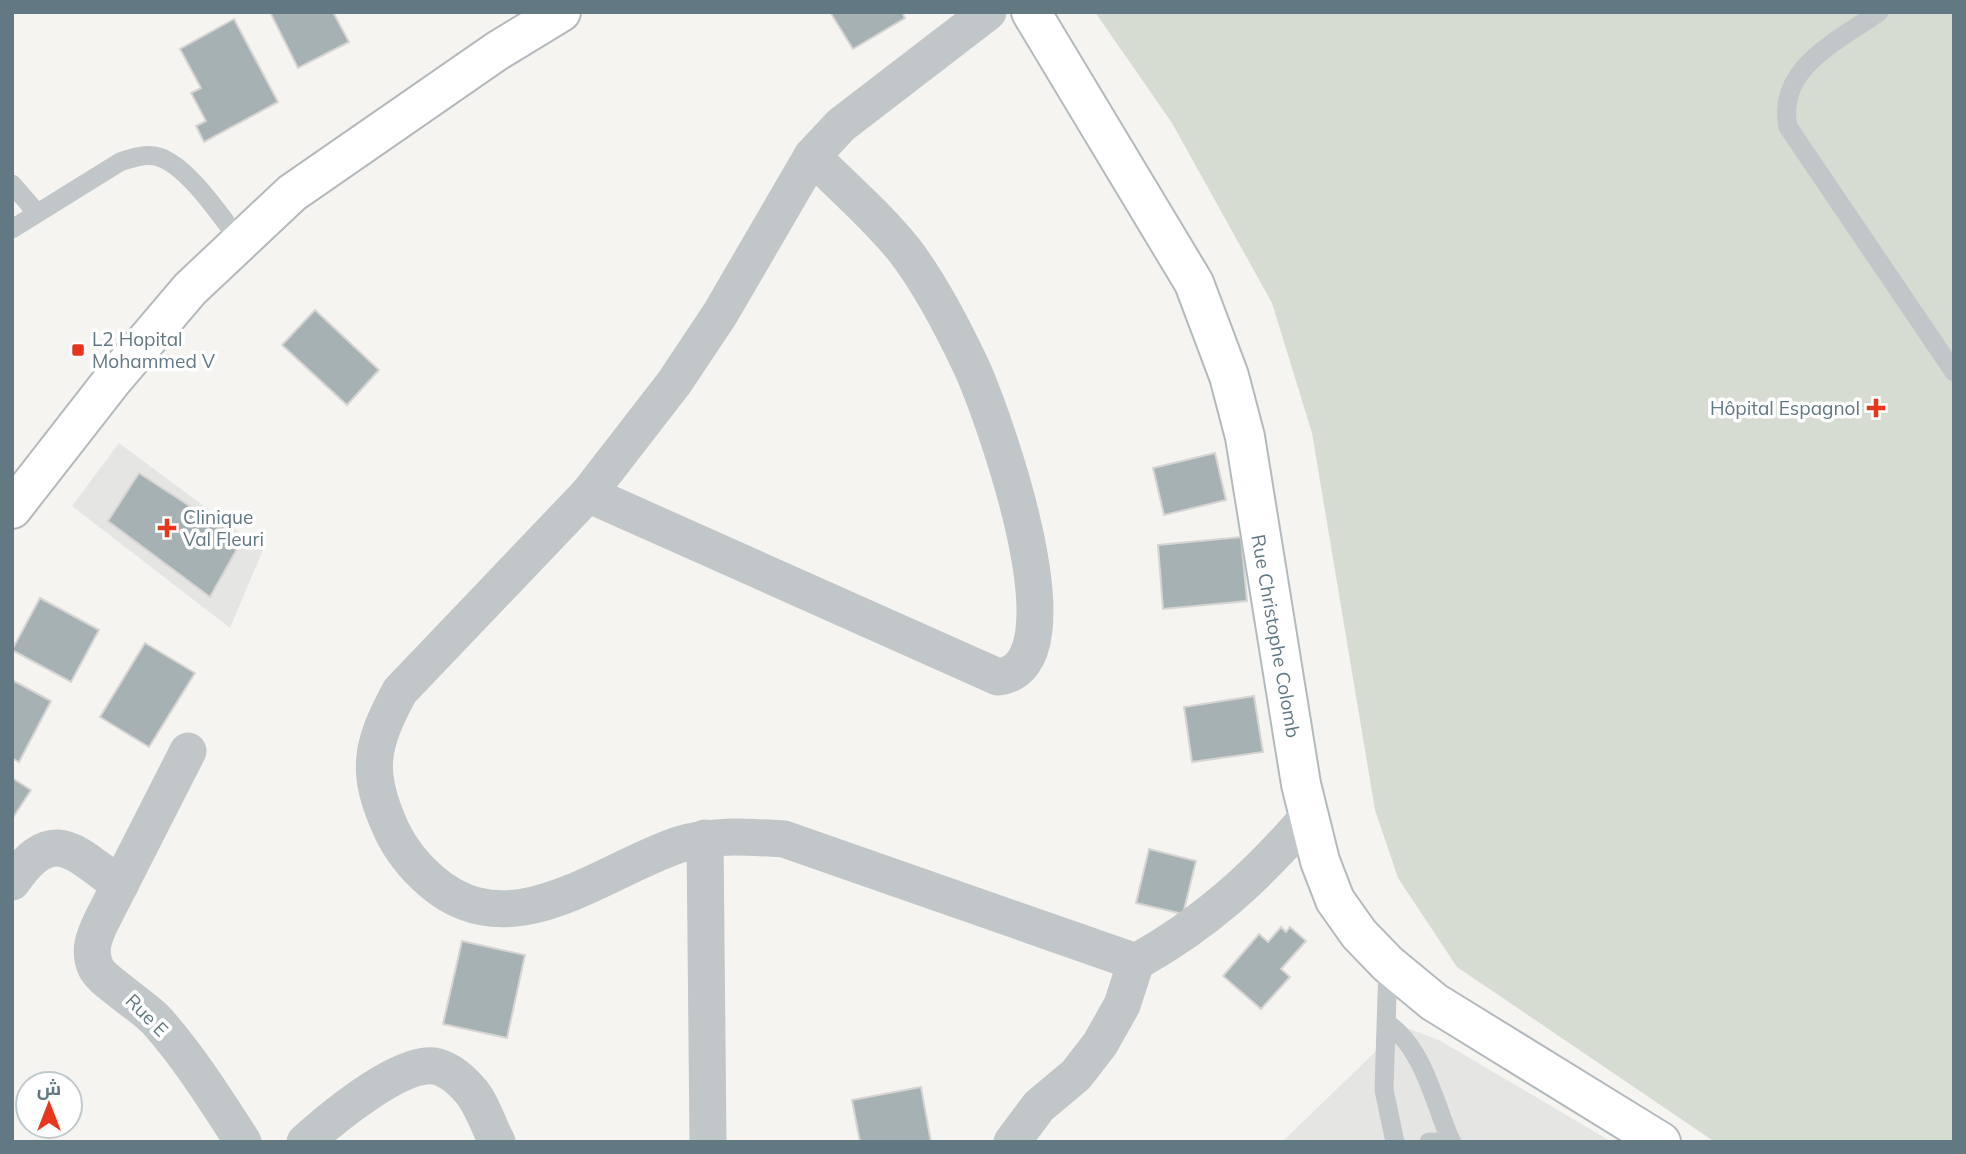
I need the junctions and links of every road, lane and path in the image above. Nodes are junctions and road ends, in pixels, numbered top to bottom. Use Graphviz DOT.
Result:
graph roads {
  1 [pos="561,12"];
  2 [pos="988,12"];
  3 [pos="1031,12"];
  4 [pos="1879,12"];
  5 [pos="812,156"];
  6 [pos="12,184"];
  7 [pos="37,213"];
  8 [pos="12,229"];
  9 [pos="240,241"];
  10 [pos="1954,372"];
  11 [pos="588,494"];
  12 [pos="12,509"];
  13 [pos="188,751"];
  14 [pos="1308,817"];
  15 [pos="705,838"];
  16 [pos="12,882"];
  17 [pos="120,885"];
  18 [pos="1136,962"];
  19 [pos="1388,964"];
  20 [pos="1388,1024"];
  21 [pos="1451,1140"];
  22 [pos="243,1142"];
  23 [pos="305,1142"];
  24 [pos="497,1142"];
  25 [pos="708,1142"];
  26 [pos="1012,1142"];
  27 [pos="1395,1142"];
  28 [pos="1429,1142"];
  29 [pos="1661,1142"];
  1 -- 9 [label="street"];
  2 -- 5 [label="street"];
  3 -- 14 [label="street, Rue Christophe Colomb"];
  4 -- 10 [label="lane"];
  5 -- 11 [label="street"];
  5 -- 11 [label="street"];
  6 -- 7 [label="lane"];
  7 -- 8 [label="lane"];
  7 -- 9 [label="lane"];
  9 -- 12 [label="street"];
  11 -- 15 [label="street"];
  13 -- 17 [label="street, Rue E"];
  14 -- 18 [label="street"];
  14 -- 19 [label="street, Rue Christophe Colomb"];
  15 -- 18 [label="street"];
  15 -- 25 [label="street"];
  16 -- 17 [label="street"];
  17 -- 22 [label="street, Rue E"];
  18 -- 26 [label="street"];
  19 -- 20 [label="lane"];
  19 -- 29 [label="street, Rue Christophe Colomb"];
  20 -- 21 [label="lane"];
  20 -- 27 [label="lane"];
  21 -- 28 [label="lane"];
  23 -- 24 [label="street"];
}
